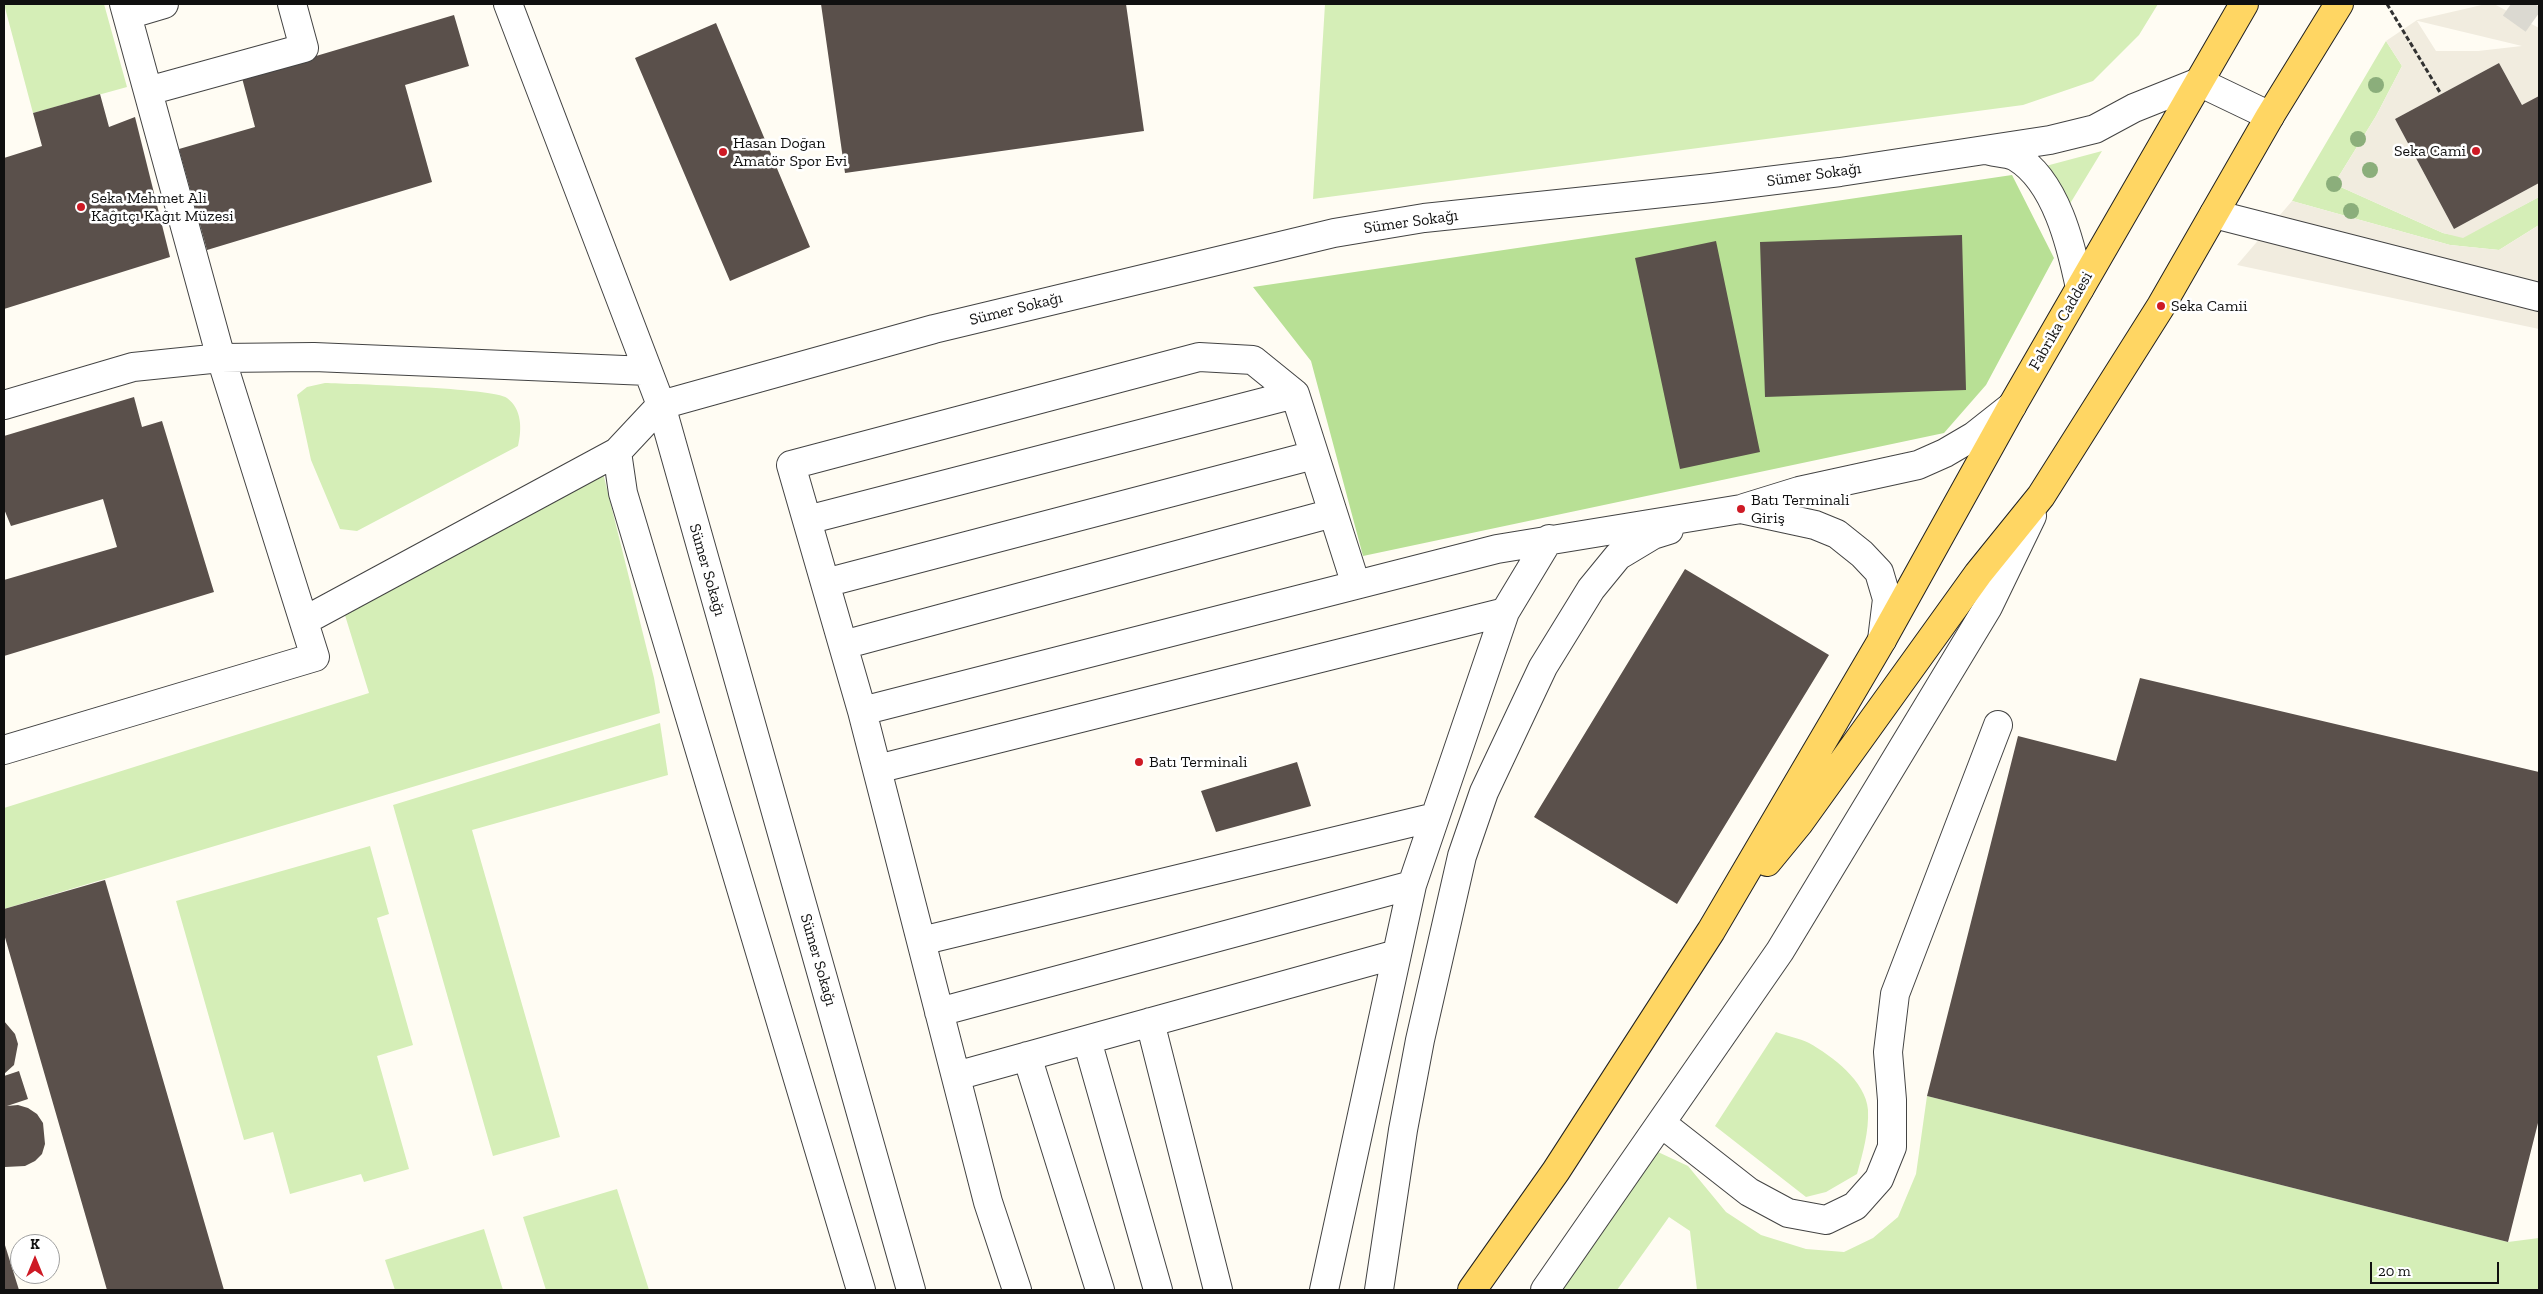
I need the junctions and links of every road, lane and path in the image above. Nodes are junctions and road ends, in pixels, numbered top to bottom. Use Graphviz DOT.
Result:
graph roads {
  1 [pos="164,4"];
  2 [pos="292,4"];
  3 [pos="508,4"];
  4 [pos="2244,4"];
  5 [pos="2339,4"];
  6 [pos="2387,4"];
  7 [pos="125,9"];
  8 [pos="2199,82"];
  9 [pos="148,91"];
  10 [pos="2441,94"];
  11 [pos="2270,116"];
  12 [pos="1983,150"];
  13 [pos="2214,214"];
  14 [pos="2080,288"];
  15 [pos="2539,298"];
  16 [pos="221,358"];
  17 [pos="648,371"];
  18 [pos="1295,394"];
  19 [pos="4,405"];
  20 [pos="661,405"];
  21 [pos="2012,406"];
  22 [pos="616,452"];
  23 [pos="1314,455"];
  24 [pos="2041,496"];
  25 [pos="1741,509"];
  26 [pos="1333,513"];
  27 [pos="807,520"];
  28 [pos="1549,539"];
  29 [pos="825,583"];
  30 [pos="1356,585"];
  31 [pos="1505,612"];
  32 [pos="304,621"];
  33 [pos="1882,640"];
  34 [pos="843,645"];
  35 [pos="862,711"];
  36 [pos="1998,725"];
  37 [pos="4,750"];
  38 [pos="876,769"];
  39 [pos="1435,817"];
  40 [pos="1412,885"];
  41 [pos="1711,931"];
  42 [pos="921,941"];
  43 [pos="1397,954"];
  44 [pos="939,1012"];
  45 [pos="1150,1022"];
  46 [pos="1087,1040"];
  47 [pos="1027,1056"];
  48 [pos="956,1076"];
  49 [pos="1661,1123"];
  50 [pos="861,1290"];
  51 [pos="911,1290"];
  52 [pos="1017,1290"];
  53 [pos="1100,1290"];
  54 [pos="1158,1290"];
  55 [pos="1218,1290"];
  56 [pos="1324,1290"];
  57 [pos="1379,1290"];
  58 [pos="1472,1290"];
  59 [pos="1545,1290"];
  1 -- 7 [label="street"];
  2 -- 9 [label="street"];
  3 -- 17 [label="street"];
  4 -- 8 [label="main road, Fabrika Caddesi"];
  5 -- 11 [label="main road"];
  6 -- 10 [label="path"];
  7 -- 9 [label="street"];
  8 -- 11 [label="street"];
  8 -- 12 [label="street, Sümer Sokağı"];
  8 -- 14 [label="main road, Fabrika Caddesi"];
  9 -- 16 [label="street"];
  11 -- 13 [label="main road"];
  12 -- 14 [label="street"];
  12 -- 20 [label="street, Sümer Sokağı"];
  13 -- 15 [label="street"];
  13 -- 24 [label="main road"];
  14 -- 21 [label="main road, Fabrika Caddesi"];
  16 -- 17 [label="street"];
  16 -- 19 [label="street"];
  16 -- 32 [label="street"];
  17 -- 20 [label="street"];
  18 -- 23 [label="street"];
  18 -- 27 [label="street"];
  18 -- 27 [label="street"];
  20 -- 22 [label="street"];
  20 -- 51 [label="street, Sümer Sokağı"];
  21 -- 25 [label="street"];
  21 -- 33 [label="main road, Fabrika Caddesi"];
  22 -- 32 [label="street"];
  22 -- 50 [label="street"];
  23 -- 26 [label="street"];
  23 -- 29 [label="street"];
  24 -- 41 [label="main road"];
  24 -- 49 [label="street"];
  25 -- 28 [label="street"];
  25 -- 33 [label="street"];
  25 -- 57 [label="street"];
  26 -- 30 [label="street"];
  26 -- 34 [label="street"];
  27 -- 29 [label="street"];
  28 -- 30 [label="street"];
  28 -- 31 [label="street"];
  29 -- 34 [label="street"];
  30 -- 35 [label="street"];
  31 -- 38 [label="street"];
  31 -- 39 [label="street"];
  32 -- 37 [label="street"];
  33 -- 41 [label="main road, Fabrika Caddesi"];
  34 -- 35 [label="street"];
  35 -- 38 [label="street"];
  36 -- 49 [label="street"];
  38 -- 42 [label="street"];
  39 -- 40 [label="street"];
  39 -- 42 [label="street"];
  40 -- 43 [label="street"];
  40 -- 44 [label="street"];
  41 -- 58 [label="main road"];
  42 -- 44 [label="street"];
  43 -- 45 [label="street"];
  43 -- 56 [label="street"];
  44 -- 48 [label="street"];
  45 -- 46 [label="street"];
  45 -- 55 [label="street"];
  46 -- 47 [label="street"];
  46 -- 54 [label="street"];
  47 -- 48 [label="street"];
  47 -- 53 [label="street"];
  48 -- 52 [label="street"];
  49 -- 59 [label="street"];
}
